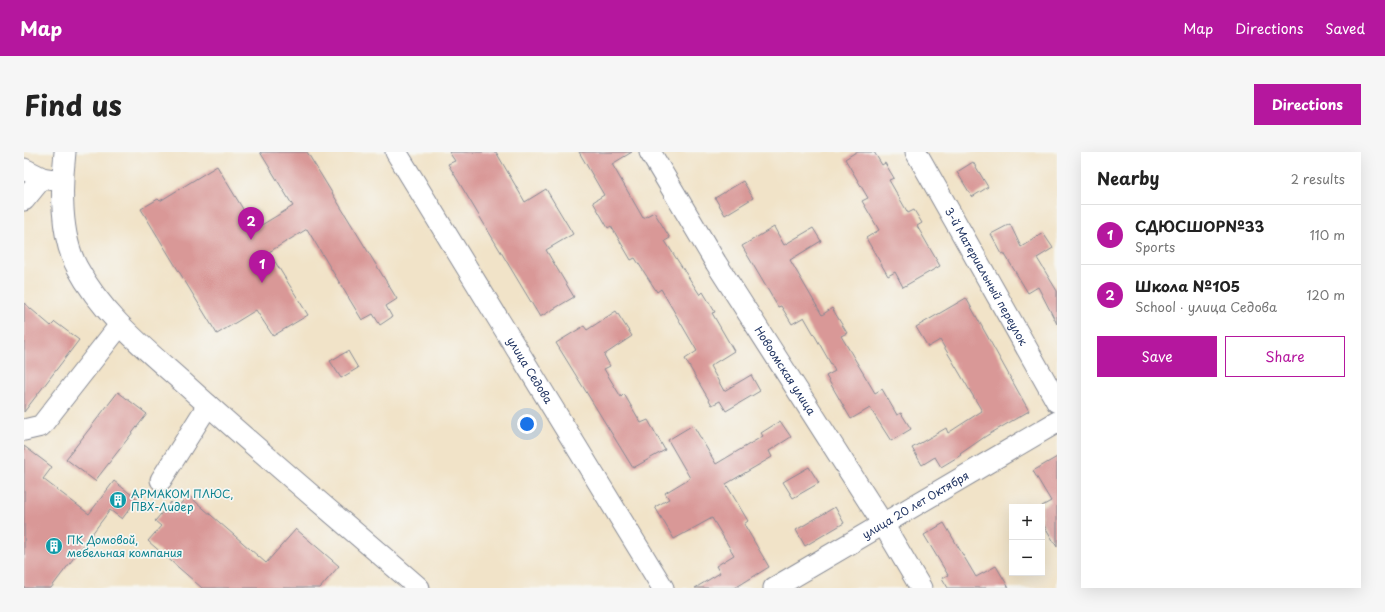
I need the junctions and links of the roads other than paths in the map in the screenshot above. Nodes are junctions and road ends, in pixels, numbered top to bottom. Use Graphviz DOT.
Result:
graph roads {
  1 [pos="65,152"];
  2 [pos="396,152"];
  3 [pos="650,152"];
  4 [pos="916,152"];
  5 [pos="24,170"];
  6 [pos="52,180"];
  7 [pos="24,200"];
  8 [pos="120,326"];
  9 [pos="1057,402"];
  10 [pos="208,405"];
  11 [pos="1057,422"];
  12 [pos="24,430"];
  13 [pos="161,480"];
  14 [pos="883,524"];
  15 [pos="419,588"];
  16 [pos="663,588"];
  17 [pos="774,588"];
  18 [pos="921,588"];
  1 -- 6 [label="street"];
  2 -- 16 [label="street, улица Седова"];
  3 -- 14 [label="street, Новоомская улица"];
  4 -- 9 [label="street, 3-й Материальный переулок"];
  5 -- 6 [label="street"];
  6 -- 7 [label="street"];
  6 -- 8 [label="street"];
  8 -- 10 [label="street"];
  8 -- 12 [label="street"];
  10 -- 13 [label="street"];
  10 -- 15 [label="street"];
  11 -- 14 [label="street, улица 20 лет Октября"];
  14 -- 17 [label="street, улица 20 лет Октября"];
  14 -- 18 [label="street, Новоомская улица"];
}
